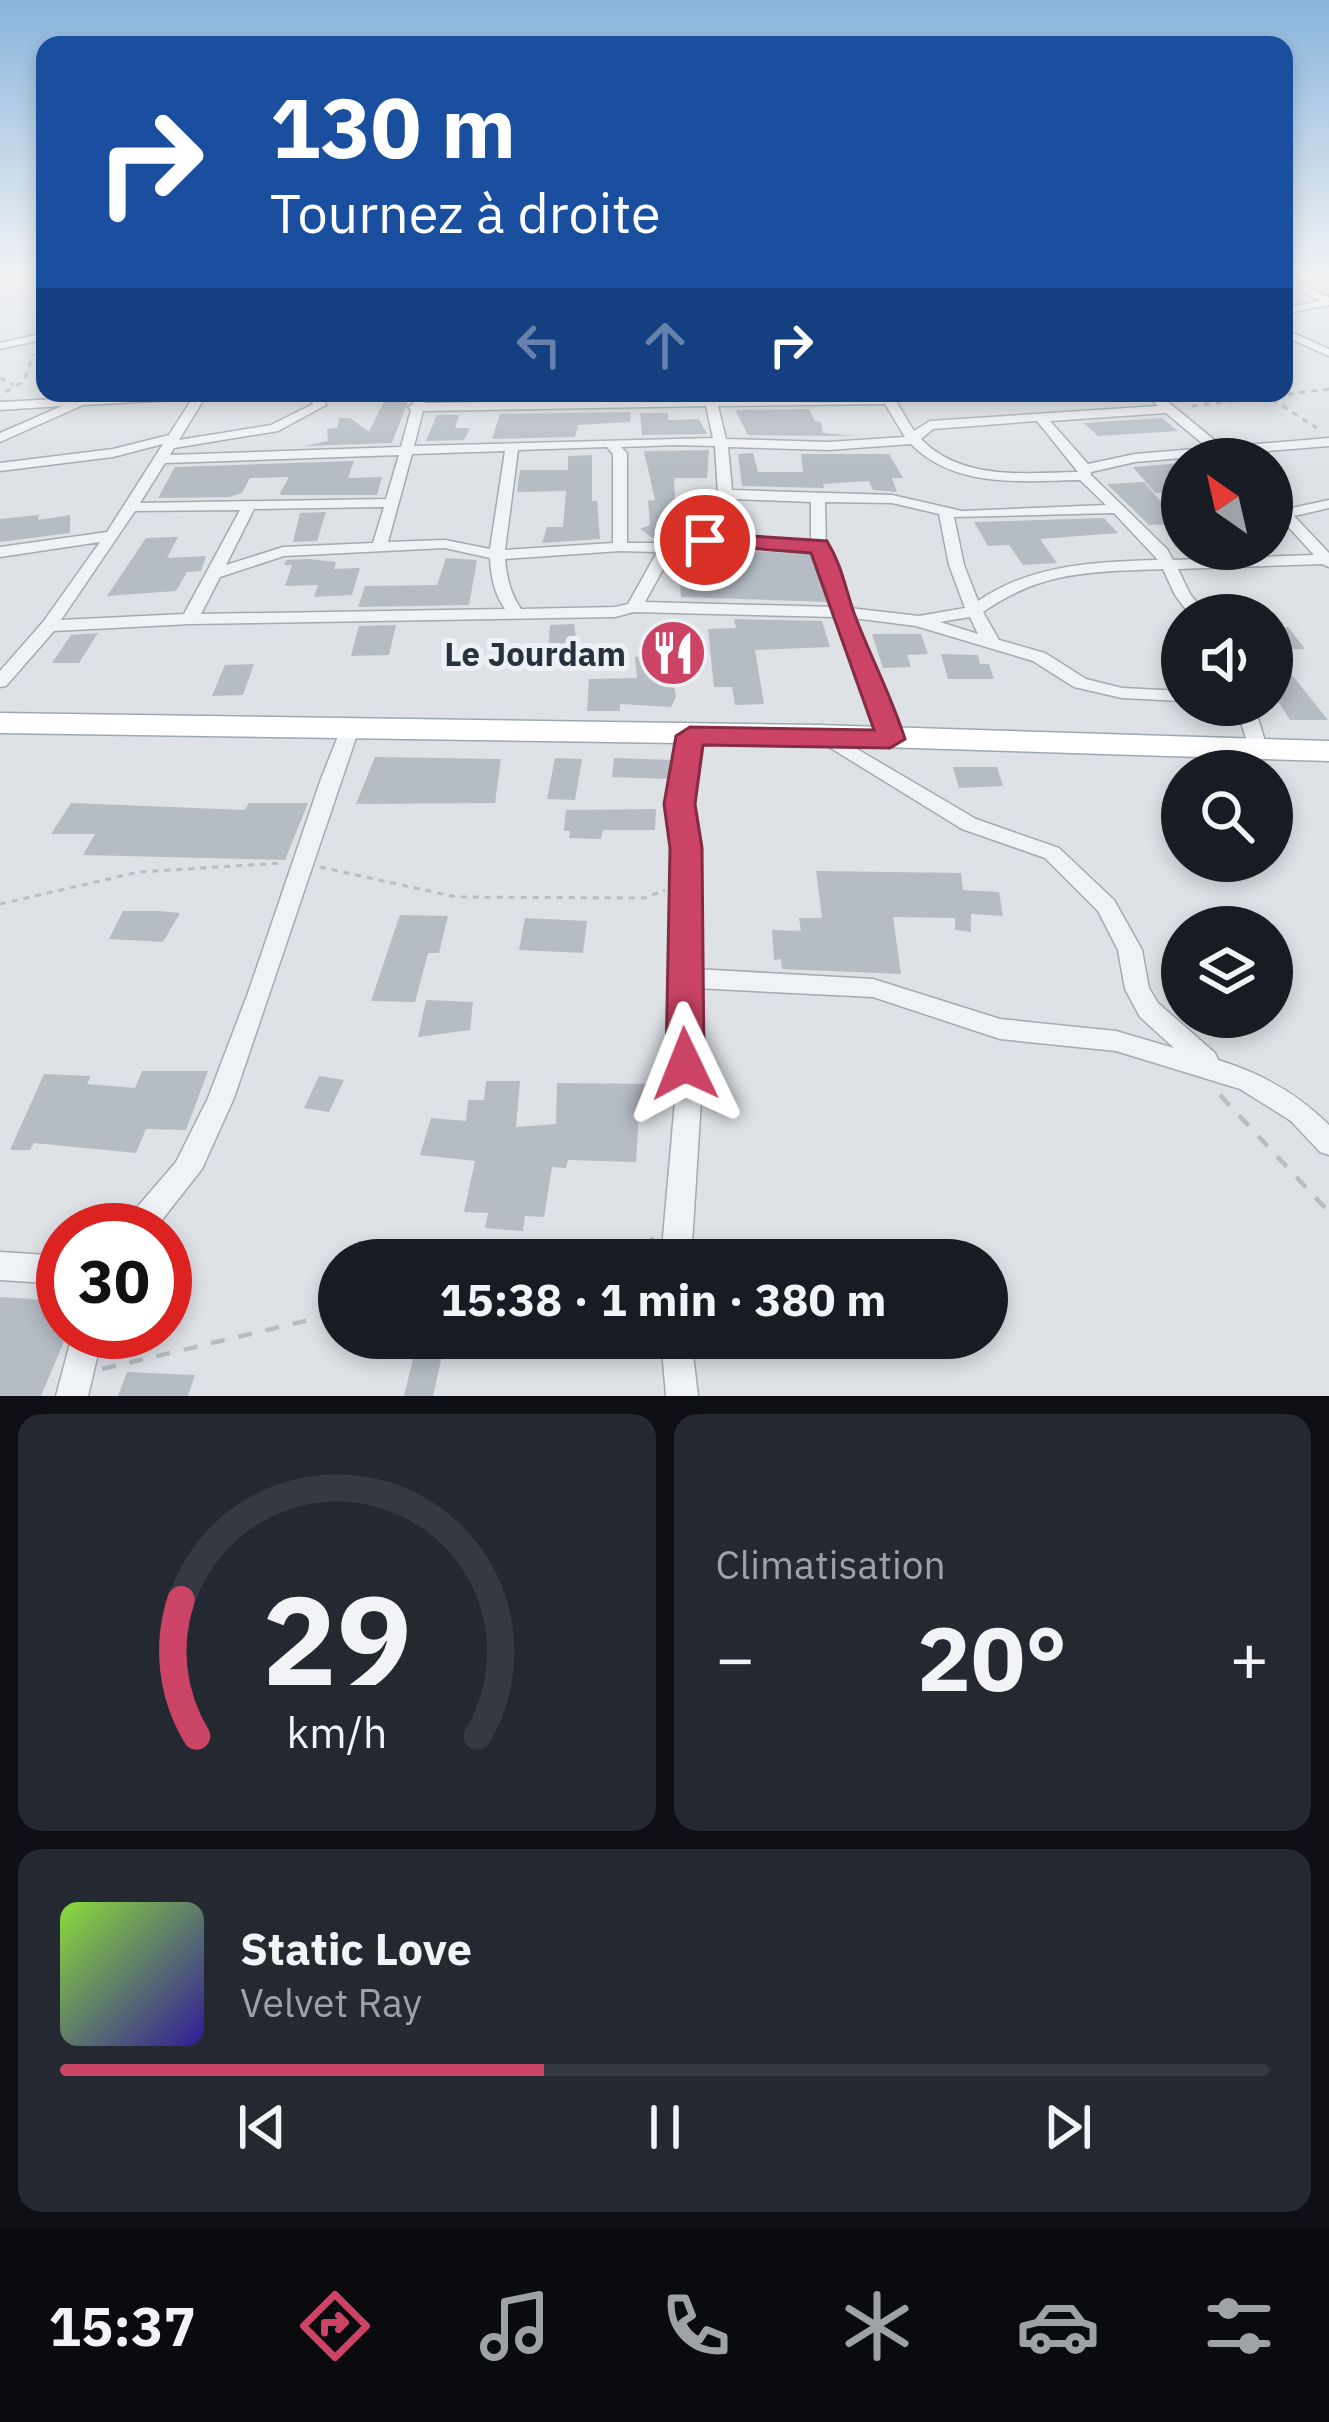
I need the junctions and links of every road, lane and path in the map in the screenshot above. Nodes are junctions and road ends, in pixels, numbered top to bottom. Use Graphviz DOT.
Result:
graph roads {
  1 [pos="1293,336"];
  2 [pos="1329,339"];
  3 [pos="1304,341"];
  4 [pos="36,342"];
  5 [pos="1293,343"];
  6 [pos="0,346"];
  7 [pos="1329,353"];
  8 [pos="36,359"];
  9 [pos="0,378"];
  10 [pos="15,386"];
  11 [pos="1329,389"];
  12 [pos="0,395"];
  13 [pos="1293,395"];
  14 [pos="67,402"];
  15 [pos="82,402"];
  16 [pos="196,402"];
  17 [pos="319,402"];
  18 [pos="417,402"];
  19 [pos="578,402"];
  20 [pos="710,402"];
  21 [pos="889,402"];
  22 [pos="1159,402"];
  23 [pos="1239,402"];
  24 [pos="1274,402"];
  25 [pos="0,406"];
  26 [pos="414,407"];
  27 [pos="1166,409"];
  28 [pos="1040,417"];
  29 [pos="1198,432"];
  30 [pos="0,438"];
  31 [pos="1205,438"];
  32 [pos="1230,438"];
  33 [pos="1329,439"];
  34 [pos="911,440"];
  35 [pos="1293,443"];
  36 [pos="722,444"];
  37 [pos="613,446"];
  38 [pos="167,448"];
  39 [pos="512,450"];
  40 [pos="405,452"];
  41 [pos="1161,463"];
  42 [pos="0,467"];
  43 [pos="1084,472"];
  44 [pos="725,494"];
  45 [pos="818,498"];
  46 [pos="392,502"];
  47 [pos="1329,504"];
  48 [pos="249,506"];
  49 [pos="132,507"];
  50 [pos="1118,509"];
  51 [pos="1293,512"];
  52 [pos="946,514"];
  53 [pos="1293,523"];
  54 [pos="112,536"];
  55 [pos="705,540"];
  56 [pos="819,546"];
  57 [pos="379,547"];
  58 [pos="620,548"];
  59 [pos="667,548"];
  60 [pos="0,552"];
  61 [pos="497,555"];
  62 [pos="1161,556"];
  63 [pos="1293,560"];
  64 [pos="1328,560"];
  65 [pos="1161,562"];
  66 [pos="214,574"];
  67 [pos="634,607"];
  68 [pos="973,611"];
  69 [pos="842,612"];
  70 [pos="517,614"];
  71 [pos="190,619"];
  72 [pos="918,621"];
  73 [pos="49,626"];
  74 [pos="994,644"];
  75 [pos="0,682"];
  76 [pos="1161,695"];
  77 [pos="1,725"];
  78 [pos="351,726"];
  79 [pos="823,735"];
  80 [pos="690,736"];
  81 [pos="890,739"];
  82 [pos="1227,750"];
  83 [pos="1293,751"];
  84 [pos="1329,751"];
  85 [pos="300,863"];
  86 [pos="686,882"];
  87 [pos="0,904"];
  88 [pos="686,978"];
  89 [pos="1216,1080"];
  90 [pos="1329,1143"];
  91 [pos="157,1203"];
  92 [pos="1329,1212"];
  93 [pos="678,1239"];
  94 [pos="0,1267"];
  95 [pos="36,1269"];
  96 [pos="318,1319"];
  97 [pos="678,1359"];
  98 [pos="75,1385"];
  99 [pos="682,1396"];
  1 -- 3 [label="street"];
  2 -- 3 [label="street"];
  3 -- 5 [label="street"];
  3 -- 7 [label="street"];
  4 -- 6 [label="street"];
  8 -- 10 [label="path"];
  9 -- 10 [label="path"];
  10 -- 12 [label="path"];
  11 -- 13 [label="path"];
  14 -- 25 [label="street"];
  15 -- 30 [label="street"];
  16 -- 38 [label="street"];
  17 -- 38 [label="street"];
  18 -- 26 [label="street"];
  19 -- 26 [label="street"];
  20 -- 36 [label="street"];
  21 -- 34 [label="street"];
  22 -- 27 [label="street"];
  23 -- 27 [label="path"];
  24 -- 33 [label="path"];
  26 -- 40 [label="street"];
  27 -- 28 [label="street"];
  27 -- 29 [label="street"];
  28 -- 34 [label="street"];
  28 -- 43 [label="street"];
  29 -- 31 [label="street"];
  29 -- 32 [label="street"];
  33 -- 35 [label="street"];
  34 -- 36 [label="street"];
  34 -- 43 [label="street"];
  36 -- 37 [label="street"];
  36 -- 44 [label="street"];
  37 -- 39 [label="street"];
  37 -- 58 [label="street"];
  38 -- 40 [label="street"];
  38 -- 42 [label="street"];
  38 -- 49 [label="street"];
  39 -- 40 [label="street"];
  39 -- 61 [label="street"];
  40 -- 46 [label="street"];
  41 -- 43 [label="street"];
  43 -- 50 [label="street"];
  44 -- 45 [label="street"];
  44 -- 55 [label="street"];
  45 -- 52 [label="street"];
  45 -- 56 [label="street"];
  46 -- 48 [label="street"];
  46 -- 57 [label="street"];
  47 -- 51 [label="street"];
  48 -- 49 [label="street"];
  48 -- 66 [label="street"];
  49 -- 54 [label="street"];
  50 -- 52 [label="street"];
  50 -- 62 [label="street"];
  52 -- 68 [label="street"];
  53 -- 64 [label="street"];
  54 -- 60 [label="street"];
  54 -- 73 [label="street"];
  55 -- 56 [label="street"];
  55 -- 59 [label="street"];
  56 -- 69 [label="street"];
  57 -- 61 [label="street"];
  57 -- 66 [label="street"];
  58 -- 59 [label="street"];
  58 -- 61 [label="street"];
  59 -- 67 [label="street"];
  61 -- 70 [label="street"];
  63 -- 64 [label="street"];
  65 -- 68 [label="street"];
  66 -- 71 [label="street"];
  67 -- 69 [label="street"];
  67 -- 70 [label="street"];
  68 -- 72 [label="street"];
  68 -- 74 [label="street"];
  69 -- 72 [label="street"];
  69 -- 81 [label="street"];
  70 -- 71 [label="street"];
  71 -- 73 [label="street"];
  72 -- 74 [label="street"];
  73 -- 75 [label="street"];
  74 -- 76 [label="street"];
  77 -- 78 [label="main road"];
  78 -- 80 [label="main road"];
  78 -- 85 [label="street"];
  79 -- 80 [label="main road"];
  79 -- 81 [label="main road"];
  79 -- 89 [label="street"];
  80 -- 86 [label="street"];
  81 -- 82 [label="main road"];
  83 -- 84 [label="main road"];
  85 -- 86 [label="path"];
  85 -- 87 [label="path"];
  85 -- 91 [label="street"];
  86 -- 88 [label="street"];
  88 -- 89 [label="street"];
  88 -- 93 [label="street"];
  89 -- 90 [label="street"];
  89 -- 92 [label="path"];
  94 -- 95 [label="street"];
  96 -- 98 [label="path"];
  97 -- 99 [label="street"];
}
